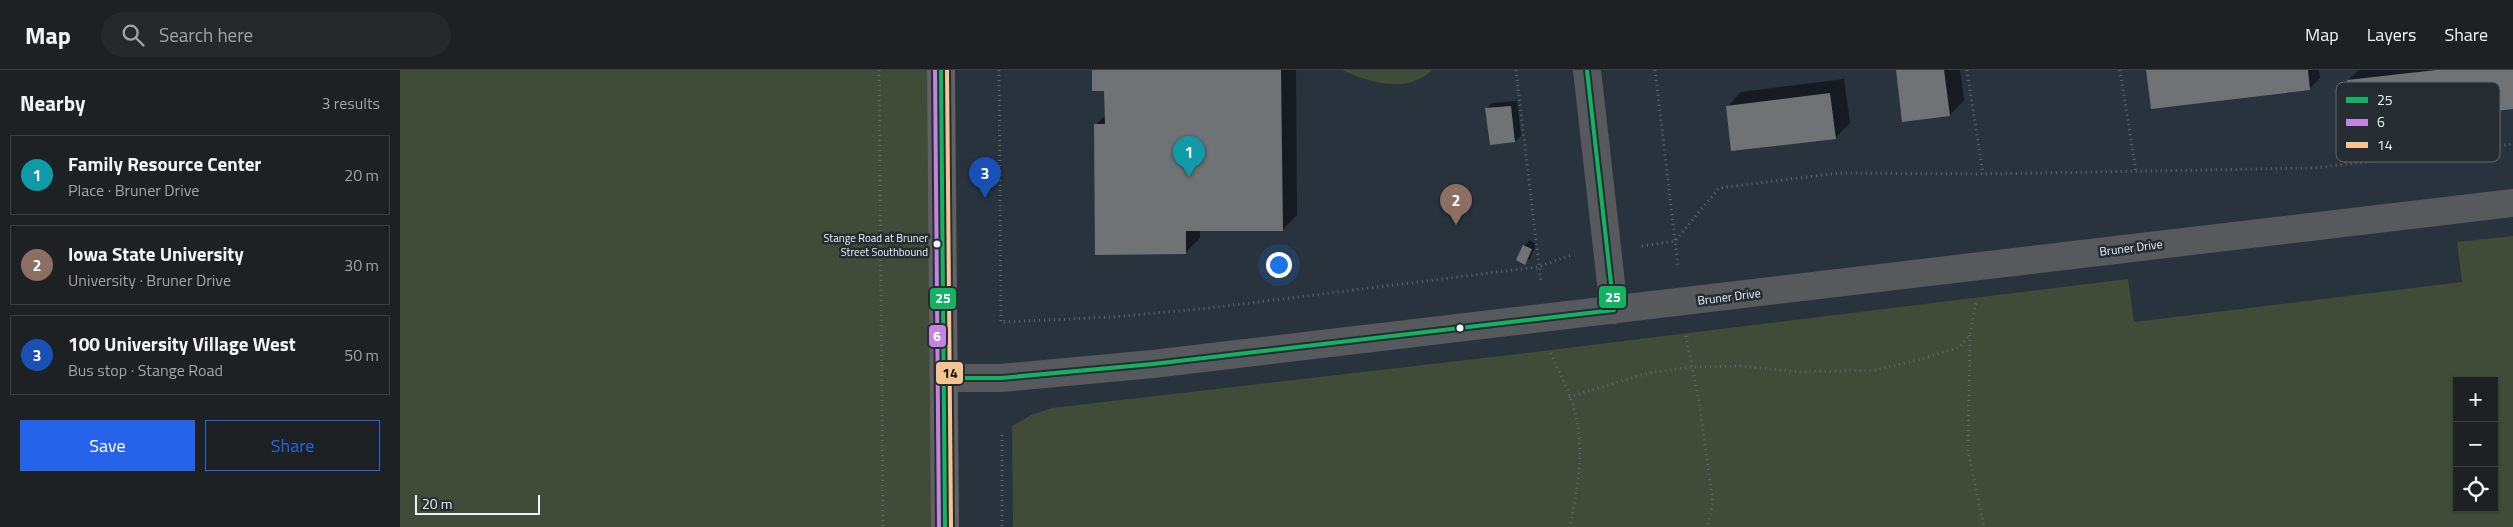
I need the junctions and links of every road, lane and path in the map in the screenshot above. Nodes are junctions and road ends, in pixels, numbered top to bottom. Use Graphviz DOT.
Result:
graph roads {
  1 [pos="879,70"];
  2 [pos="941,70"];
  3 [pos="999,70"];
  4 [pos="1516,70"];
  5 [pos="1587,70"];
  6 [pos="1655,70"];
  7 [pos="1967,70"];
  8 [pos="2120,70"];
  9 [pos="2513,144"];
  10 [pos="2500,146"];
  11 [pos="2364,162"];
  12 [pos="2136,172"];
  13 [pos="1983,174"];
  14 [pos="2513,203"];
  15 [pos="1675,241"];
  16 [pos="1634,247"];
  17 [pos="1576,254"];
  18 [pos="1538,267"];
  19 [pos="1678,273"];
  20 [pos="1542,290"];
  21 [pos="1977,297"];
  22 [pos="1614,310"];
  23 [pos="1685,333"];
  24 [pos="1970,334"];
  25 [pos="1550,350"];
  26 [pos="1691,367"];
  27 [pos="944,378"];
  28 [pos="1569,396"];
  29 [pos="1002,435"];
  30 [pos="883,527"];
  31 [pos="945,527"];
  32 [pos="1002,527"];
  33 [pos="1570,527"];
  34 [pos="1707,527"];
  35 [pos="1984,527"];
  1 -- 30 [label="path"];
  2 -- 27 [label="main road"];
  3 -- 18 [label="path"];
  4 -- 18 [label="path"];
  5 -- 22 [label="street"];
  6 -- 15 [label="path"];
  7 -- 13 [label="path"];
  8 -- 12 [label="path"];
  9 -- 10 [label="path"];
  11 -- 12 [label="path"];
  12 -- 13 [label="path"];
  13 -- 15 [label="path"];
  14 -- 22 [label="street, Bruner Drive"];
  15 -- 16 [label="path"];
  15 -- 19 [label="path"];
  17 -- 18 [label="path"];
  18 -- 20 [label="path"];
  21 -- 24 [label="path"];
  22 -- 27 [label="street, Bruner Drive"];
  23 -- 26 [label="path"];
  24 -- 26 [label="path"];
  24 -- 35 [label="path"];
  25 -- 28 [label="path"];
  26 -- 28 [label="path"];
  26 -- 34 [label="path"];
  27 -- 31 [label="main road"];
  28 -- 33 [label="path"];
  29 -- 32 [label="path"];
}
